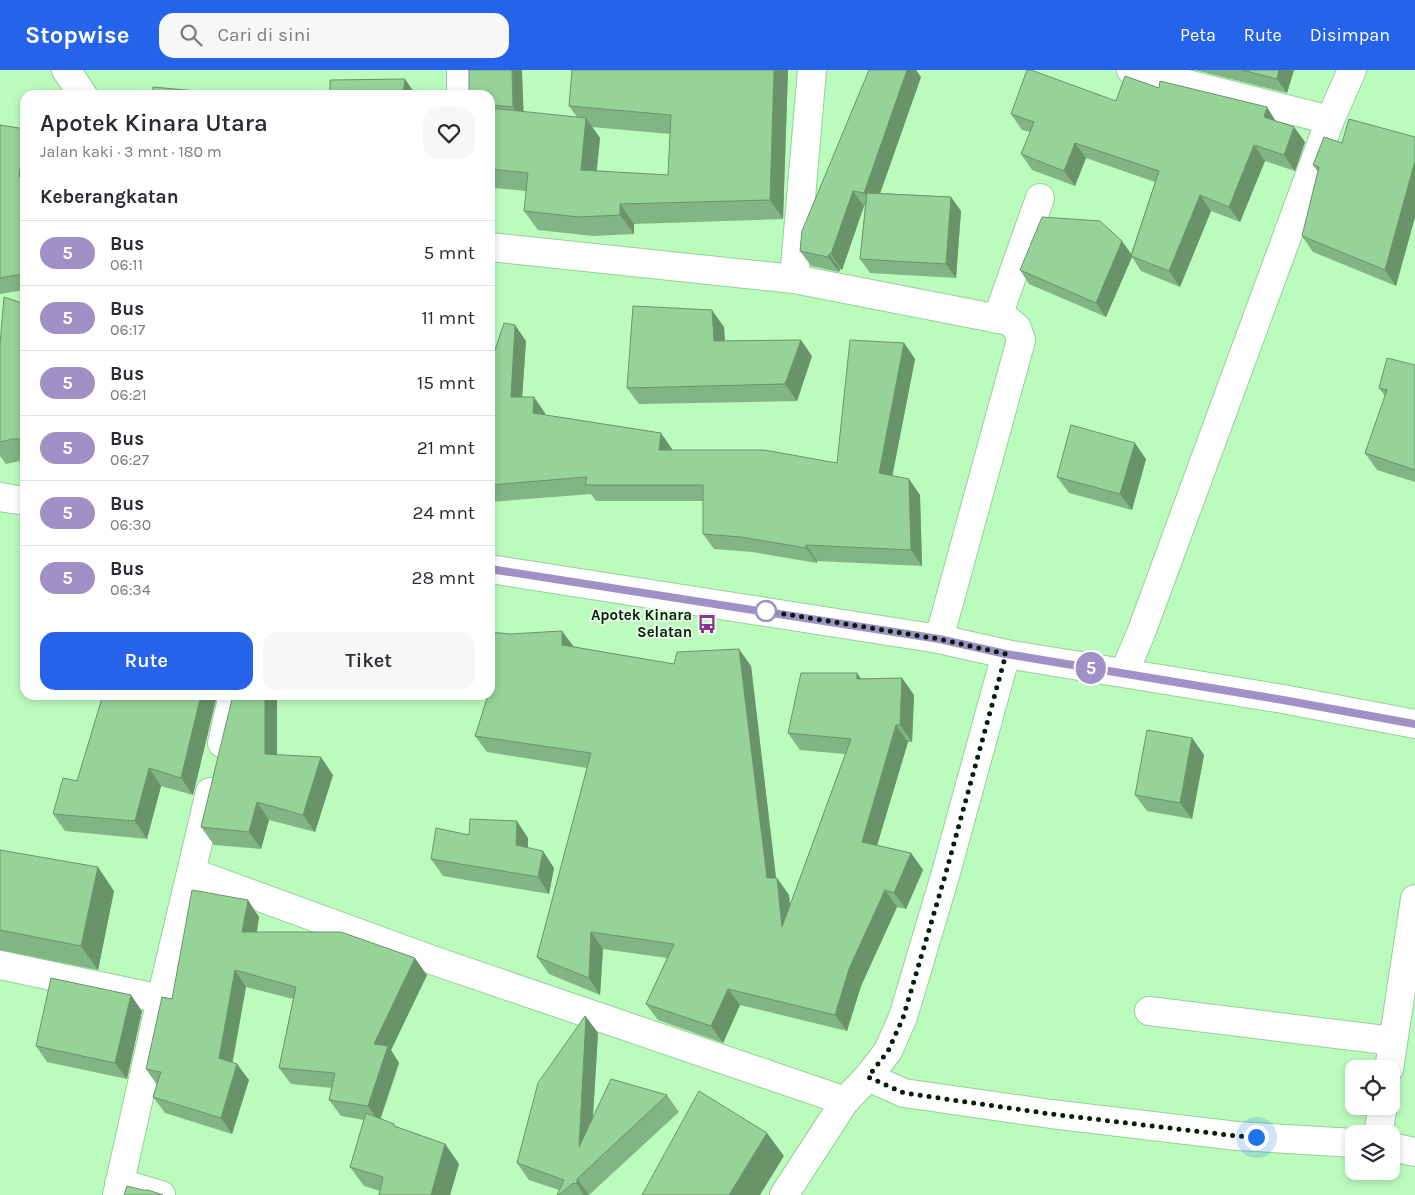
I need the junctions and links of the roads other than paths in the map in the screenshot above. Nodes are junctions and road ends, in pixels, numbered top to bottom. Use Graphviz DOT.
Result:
graph roads {
  1 [pos="66,70"];
  2 [pos="461,70"];
  3 [pos="812,70"];
  4 [pos="1131,70"];
  5 [pos="1352,70"];
  6 [pos="80,90"];
  7 [pos="461,90"];
  8 [pos="1330,120"];
  9 [pos="1040,198"];
  10 [pos="495,248"];
  11 [pos="794,279"];
  12 [pos="997,319"];
  13 [pos="0,497"];
  14 [pos="20,500"];
  15 [pos="495,570"];
  16 [pos="939,639"];
  17 [pos="1006,654"];
  18 [pos="1124,673"];
  19 [pos="232,700"];
  20 [pos="1415,724"];
  21 [pos="192,872"];
  22 [pos="1415,899"];
  23 [pos="0,965"];
  24 [pos="161,999"];
  25 [pos="1149,1011"];
  26 [pos="1393,1041"];
  27 [pos="1390,1060"];
  28 [pos="868,1077"];
  29 [pos="845,1101"];
  30 [pos="1345,1142"];
  31 [pos="1400,1149"];
  32 [pos="1415,1152"];
  33 [pos="118,1189"];
  34 [pos="161,1195"];
  35 [pos="784,1195"];
  1 -- 6 [label="street"];
  2 -- 7 [label="street"];
  3 -- 11 [label="street"];
  4 -- 8 [label="street"];
  5 -- 8 [label="street"];
  8 -- 18 [label="street"];
  9 -- 12 [label="street"];
  10 -- 11 [label="street"];
  11 -- 12 [label="street"];
  12 -- 16 [label="street"];
  13 -- 14 [label="street"];
  15 -- 16 [label="street"];
  16 -- 17 [label="street"];
  17 -- 18 [label="street"];
  17 -- 28 [label="street"];
  18 -- 20 [label="street"];
  19 -- 21 [label="street"];
  21 -- 24 [label="street"];
  21 -- 29 [label="street"];
  22 -- 26 [label="street"];
  23 -- 24 [label="street"];
  24 -- 33 [label="street"];
  25 -- 26 [label="street"];
  26 -- 27 [label="street"];
  28 -- 29 [label="street"];
  28 -- 30 [label="street"];
  29 -- 35 [label="street"];
  31 -- 32 [label="street"];
  33 -- 34 [label="street"];
}
